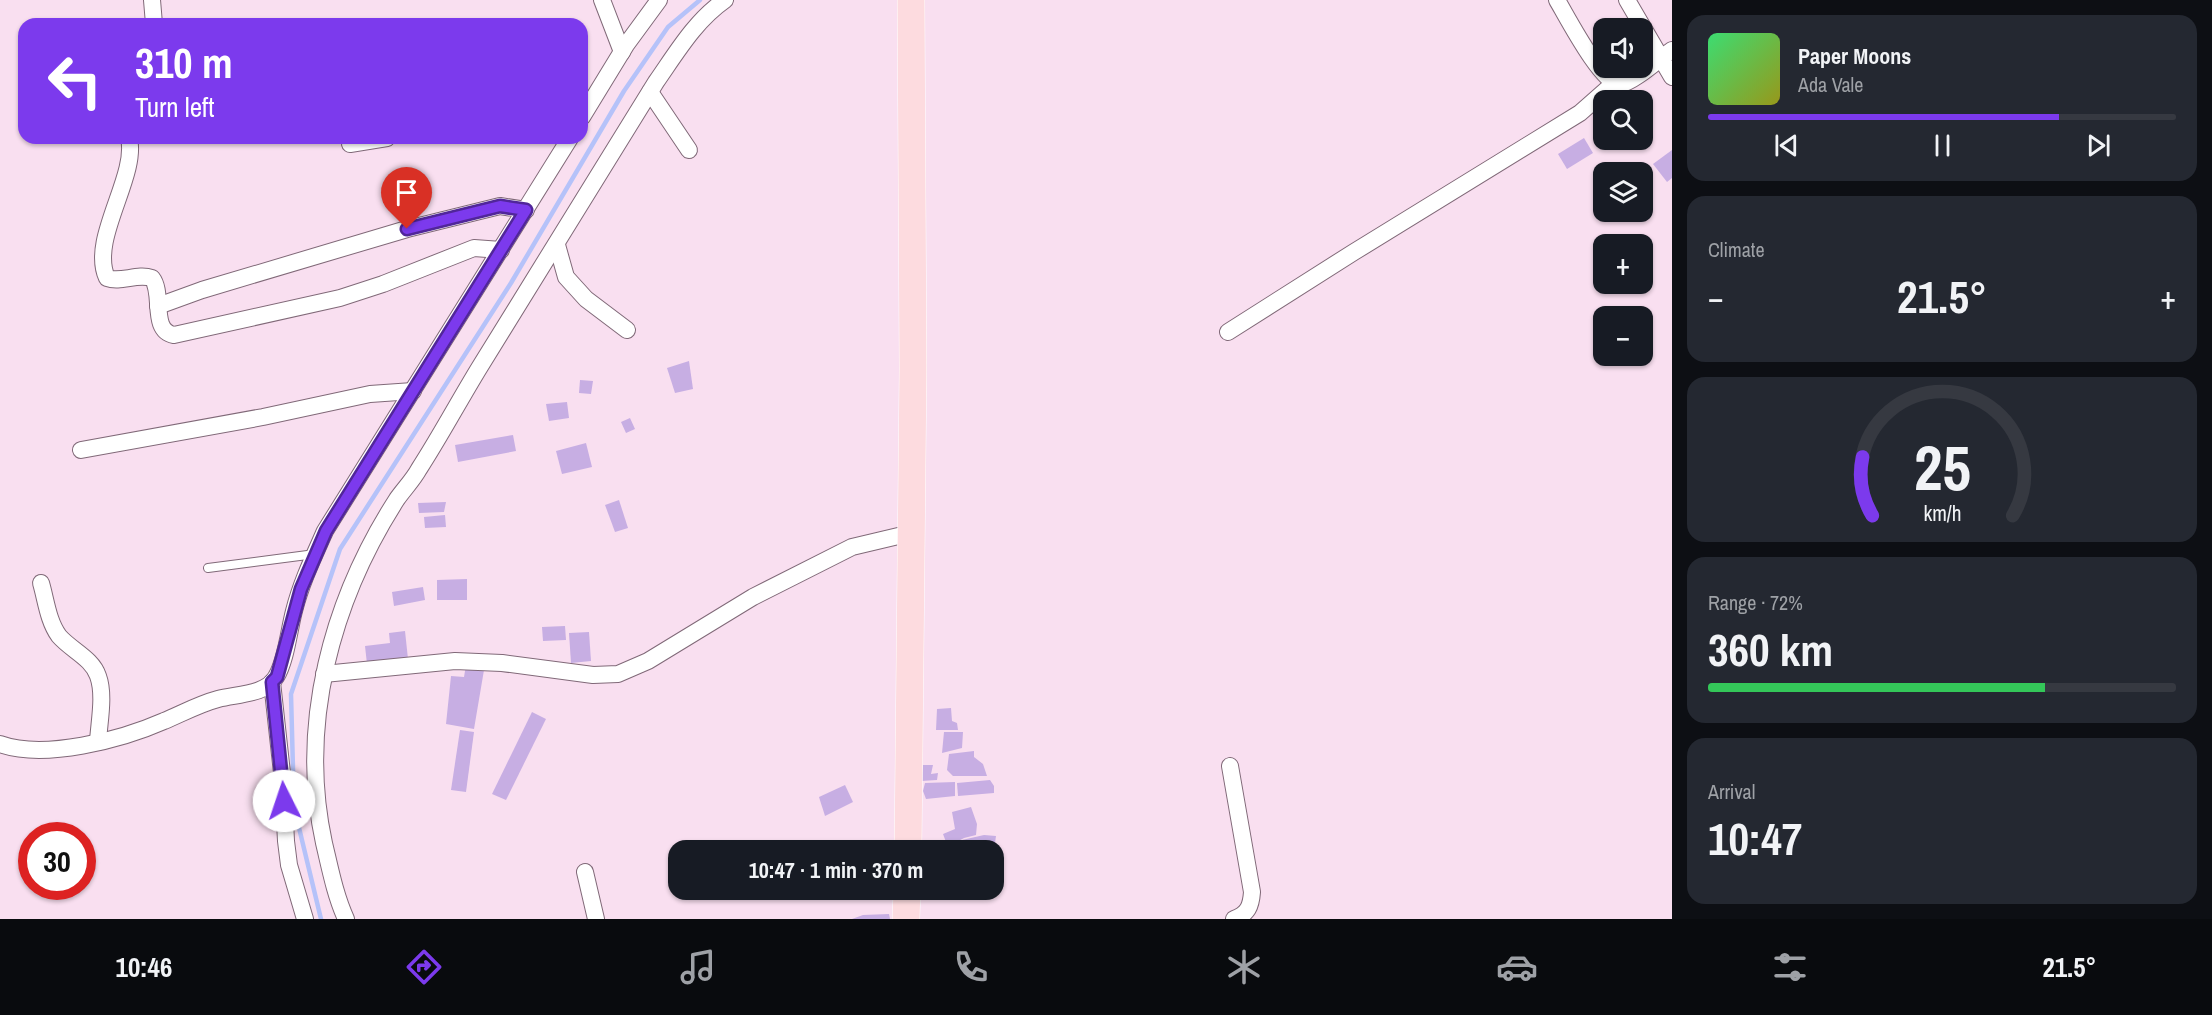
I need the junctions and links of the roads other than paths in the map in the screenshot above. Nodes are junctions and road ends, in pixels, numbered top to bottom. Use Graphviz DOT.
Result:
graph roads {
  1 [pos="152,0"];
  2 [pos="602,0"];
  3 [pos="659,0"];
  4 [pos="725,0"];
  5 [pos="911,0"];
  6 [pos="1557,0"];
  7 [pos="1628,0"];
  8 [pos="154,18"];
  9 [pos="622,52"];
  10 [pos="1666,54"];
  11 [pos="1672,77"];
  12 [pos="1614,83"];
  13 [pos="650,92"];
  14 [pos="588,107"];
  15 [pos="129,144"];
  16 [pos="566,144"];
  17 [pos="689,150"];
  18 [pos="526,210"];
  19 [pos="557,245"];
  20 [pos="501,250"];
  21 [pos="158,306"];
  22 [pos="627,330"];
  23 [pos="1228,332"];
  24 [pos="413,391"];
  25 [pos="81,450"];
  26 [pos="911,533"];
  27 [pos="315,554"];
  28 [pos="208,568"];
  29 [pos="41,583"];
  30 [pos="324,674"];
  31 [pos="272,682"];
  32 [pos="98,742"];
  33 [pos="0,744"];
  34 [pos="1230,766"];
  35 [pos="908,840"];
  36 [pos="585,872"];
  37 [pos="907,900"];
  38 [pos="306,919"];
  39 [pos="346,919"];
  40 [pos="596,919"];
  41 [pos="906,919"];
  42 [pos="1234,919"];
  1 -- 8 [label="street"];
  2 -- 9 [label="street"];
  3 -- 9 [label="street"];
  4 -- 13 [label="street"];
  5 -- 26 [label="main road"];
  6 -- 12 [label="street"];
  7 -- 10 [label="street"];
  9 -- 14 [label="street"];
  10 -- 11 [label="street"];
  10 -- 12 [label="street"];
  12 -- 23 [label="street"];
  13 -- 17 [label="street"];
  13 -- 19 [label="street"];
  15 -- 21 [label="street"];
  16 -- 18 [label="street"];
  18 -- 20 [label="street"];
  18 -- 21 [label="street"];
  19 -- 22 [label="street"];
  19 -- 30 [label="street"];
  20 -- 21 [label="street"];
  20 -- 24 [label="street"];
  24 -- 25 [label="street"];
  24 -- 27 [label="street"];
  26 -- 30 [label="street"];
  26 -- 35 [label="main road"];
  27 -- 28 [label="lane"];
  27 -- 31 [label="street"];
  29 -- 32 [label="street"];
  30 -- 39 [label="street"];
  31 -- 32 [label="street"];
  31 -- 38 [label="street"];
  32 -- 33 [label="street"];
  34 -- 42 [label="street"];
  36 -- 40 [label="street"];
  37 -- 41 [label="main road"];
}
